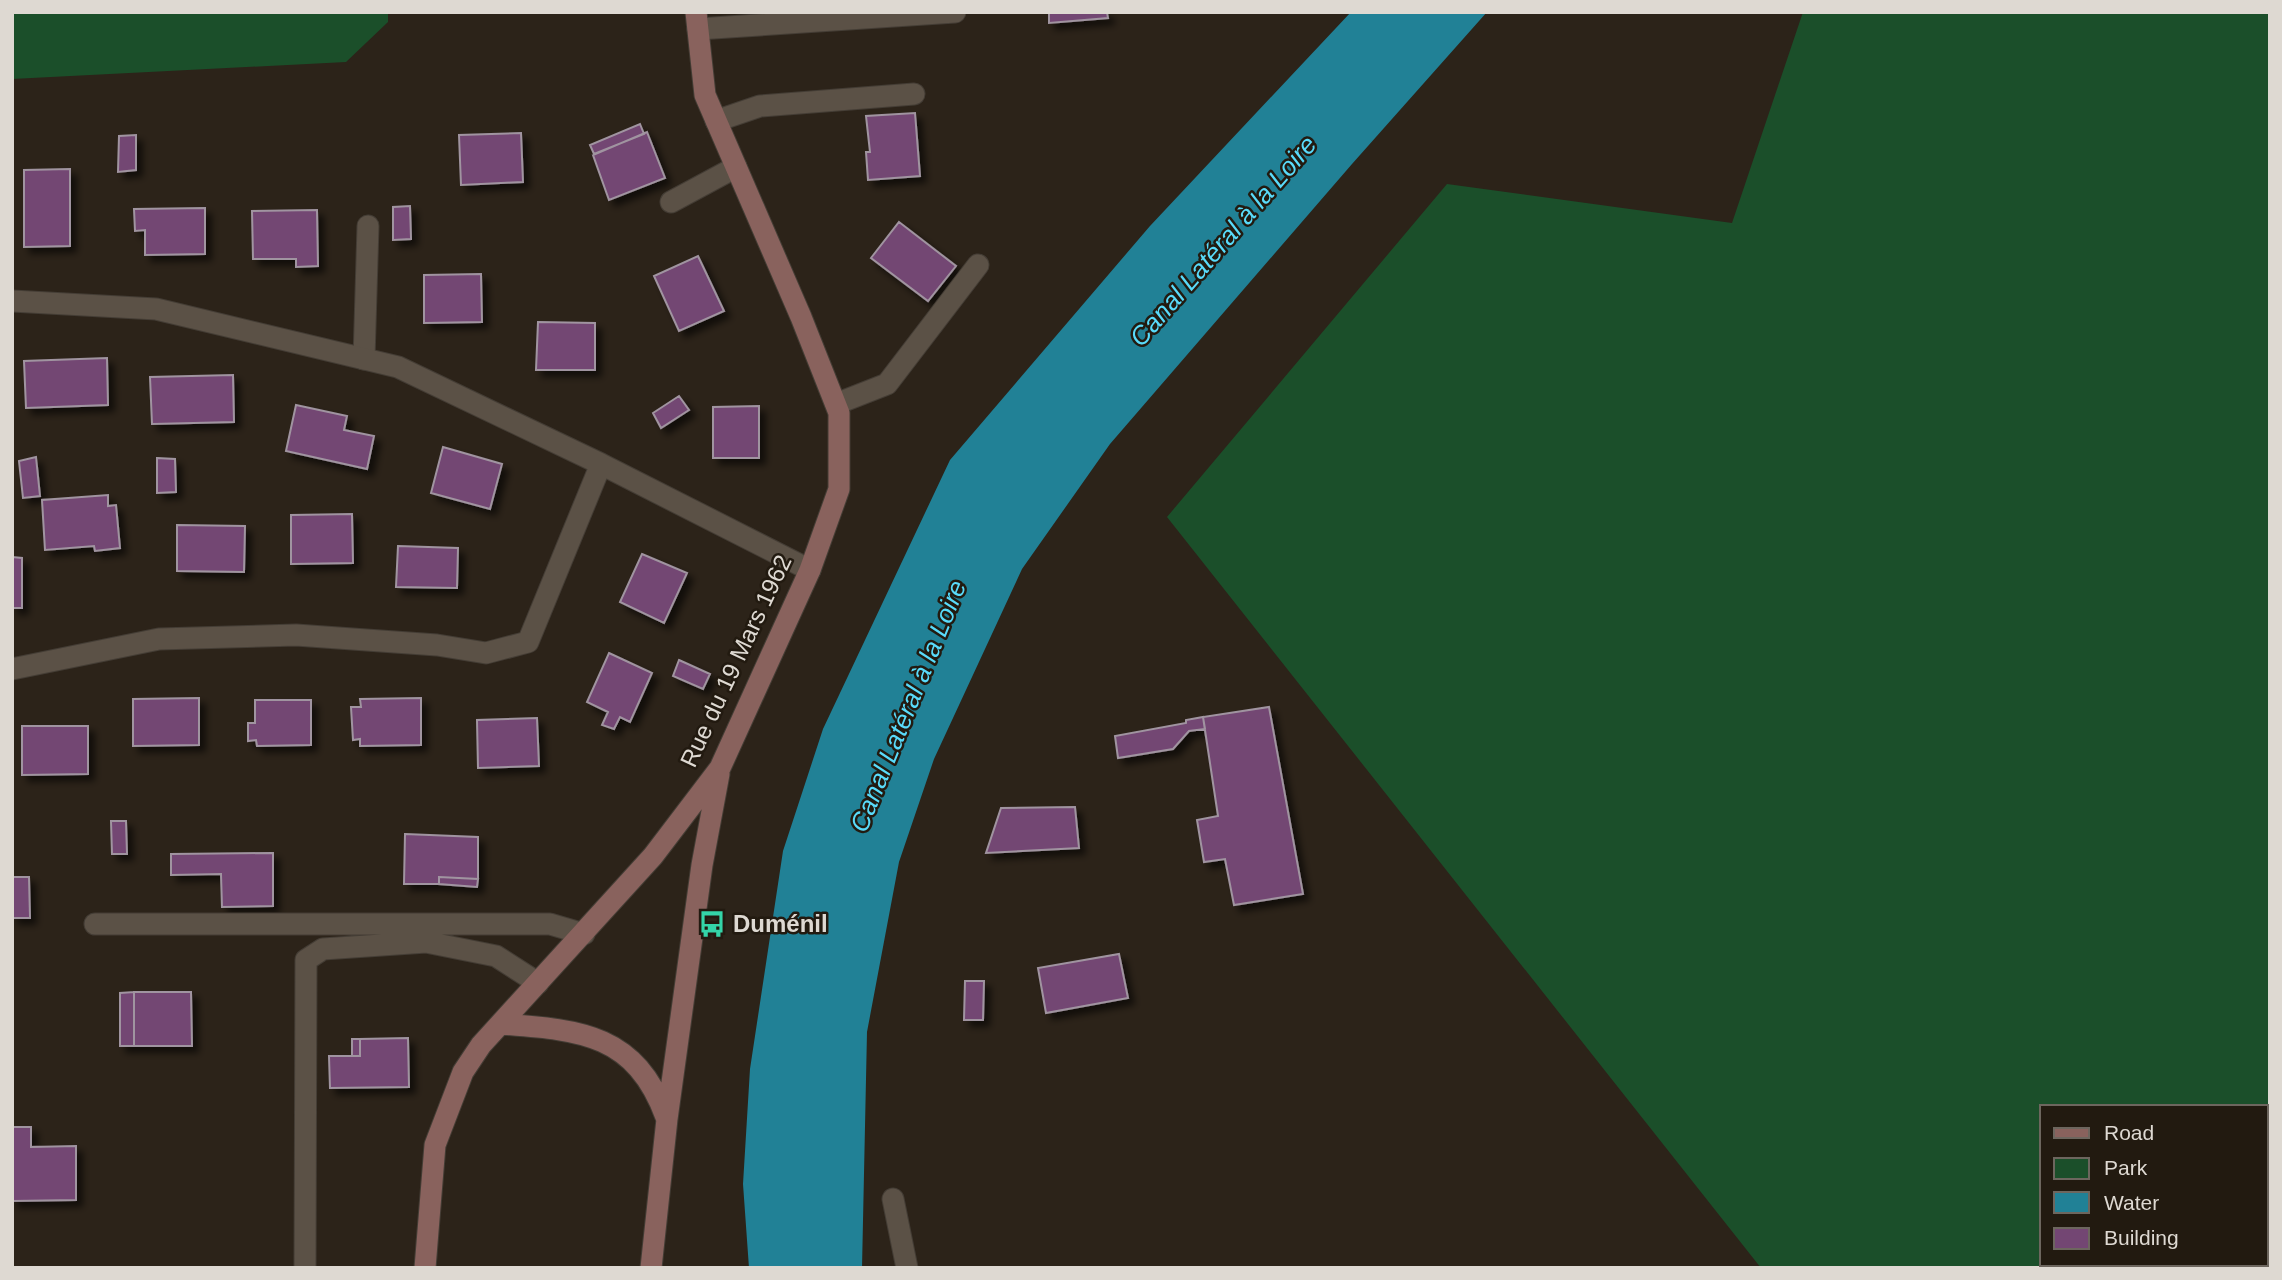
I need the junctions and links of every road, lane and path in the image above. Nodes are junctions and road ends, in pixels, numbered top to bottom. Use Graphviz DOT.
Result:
graph roads {
  1 [pos="955,12"];
  2 [pos="697,21"];
  3 [pos="914,94"];
  4 [pos="716,121"];
  5 [pos="736,167"];
  6 [pos="671,202"];
  7 [pos="368,226"];
  8 [pos="978,265"];
  9 [pos="12,301"];
  10 [pos="364,359"];
  11 [pos="836,404"];
  12 [pos="601,464"];
  13 [pos="810,570"];
  14 [pos="12,668"];
  15 [pos="720,768"];
  16 [pos="95,924"];
  17 [pos="584,934"];
  18 [pos="538,983"];
  19 [pos="501,1024"];
  20 [pos="667,1119"];
  21 [pos="893,1199"];
  22 [pos="305,1268"];
  23 [pos="425,1268"];
  24 [pos="651,1268"];
  25 [pos="907,1268"];
  1 -- 2 [label="street"];
  2 -- 4 [label="street, Rue du 19 Mars 1962"];
  3 -- 4 [label="street"];
  4 -- 5 [label="street, Rue du 19 Mars 1962"];
  5 -- 6 [label="street"];
  5 -- 11 [label="street, Rue du 19 Mars 1962"];
  7 -- 10 [label="street"];
  8 -- 11 [label="street"];
  9 -- 10 [label="street"];
  10 -- 12 [label="street"];
  11 -- 13 [label="street, Rue du 19 Mars 1962"];
  12 -- 13 [label="street"];
  12 -- 14 [label="street"];
  13 -- 15 [label="street, Rue du 19 Mars 1962"];
  15 -- 17 [label="street, Rue du 19 Mars 1962"];
  15 -- 20 [label="street"];
  16 -- 17 [label="street"];
  17 -- 18 [label="street, Rue du 19 Mars 1962"];
  18 -- 19 [label="street, Rue du 19 Mars 1962"];
  18 -- 22 [label="street"];
  19 -- 20 [label="street"];
  19 -- 23 [label="street, Rue du 19 Mars 1962"];
  20 -- 24 [label="street"];
  21 -- 25 [label="street"];
}
